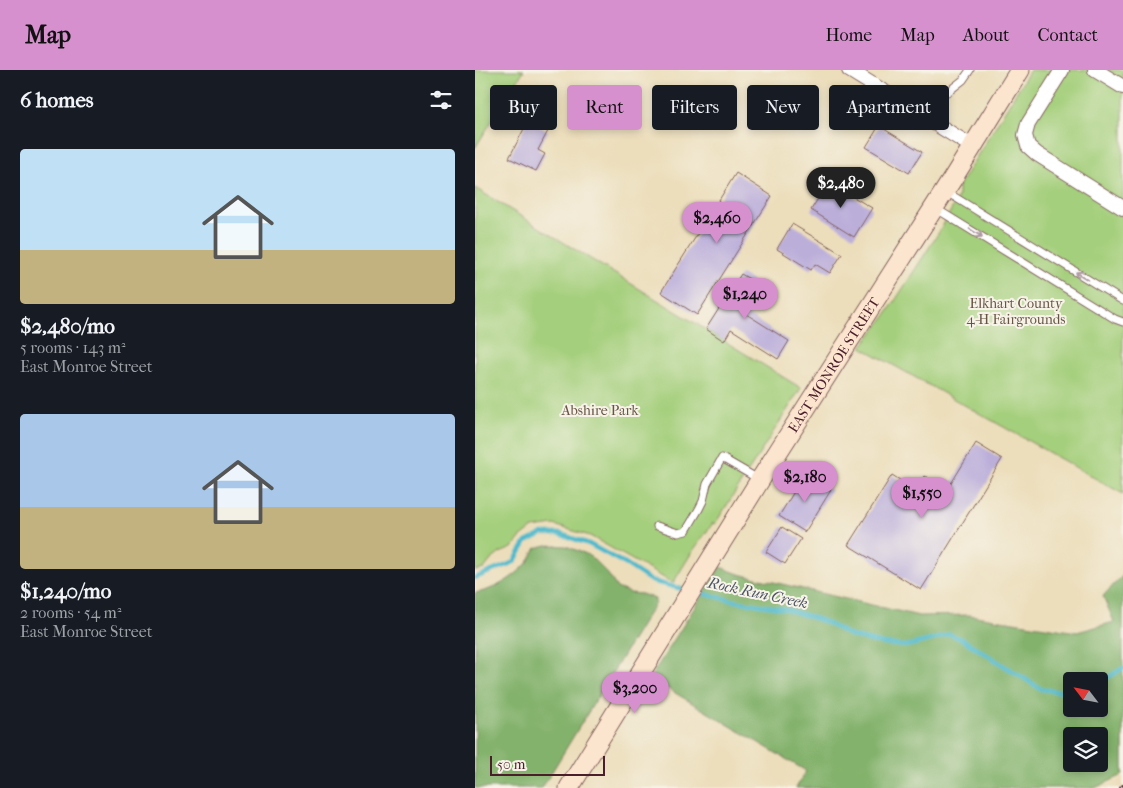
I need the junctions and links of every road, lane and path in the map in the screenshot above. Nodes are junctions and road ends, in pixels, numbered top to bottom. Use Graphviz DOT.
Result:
graph roads {
  1 [pos="849,70"];
  2 [pos="970,70"];
  3 [pos="1020,70"];
  4 [pos="1062,70"];
  5 [pos="1095,70"];
  6 [pos="873,85"];
  7 [pos="1123,87"];
  8 [pos="949,91"];
  9 [pos="946,130"];
  10 [pos="973,147"];
  11 [pos="945,191"];
  12 [pos="934,208"];
  13 [pos="1123,208"];
  14 [pos="1123,302"];
  15 [pos="1123,322"];
  16 [pos="760,480"];
  17 [pos="657,526"];
  18 [pos="569,788"];
  1 -- 6 [label="street"];
  2 -- 8 [label="lane"];
  3 -- 10 [label="street, EAST MONROE STREET"];
  4 -- 13 [label="street"];
  5 -- 7 [label="street"];
  9 -- 10 [label="street"];
  10 -- 11 [label="street, EAST MONROE STREET"];
  11 -- 12 [label="street, EAST MONROE STREET"];
  14 -- 11 [label="lane, one-way"];
  12 -- 15 [label="lane, one-way"];
  12 -- 16 [label="street, EAST MONROE STREET"];
  16 -- 17 [label="lane"];
  16 -- 18 [label="street, EAST MONROE STREET"];
}
